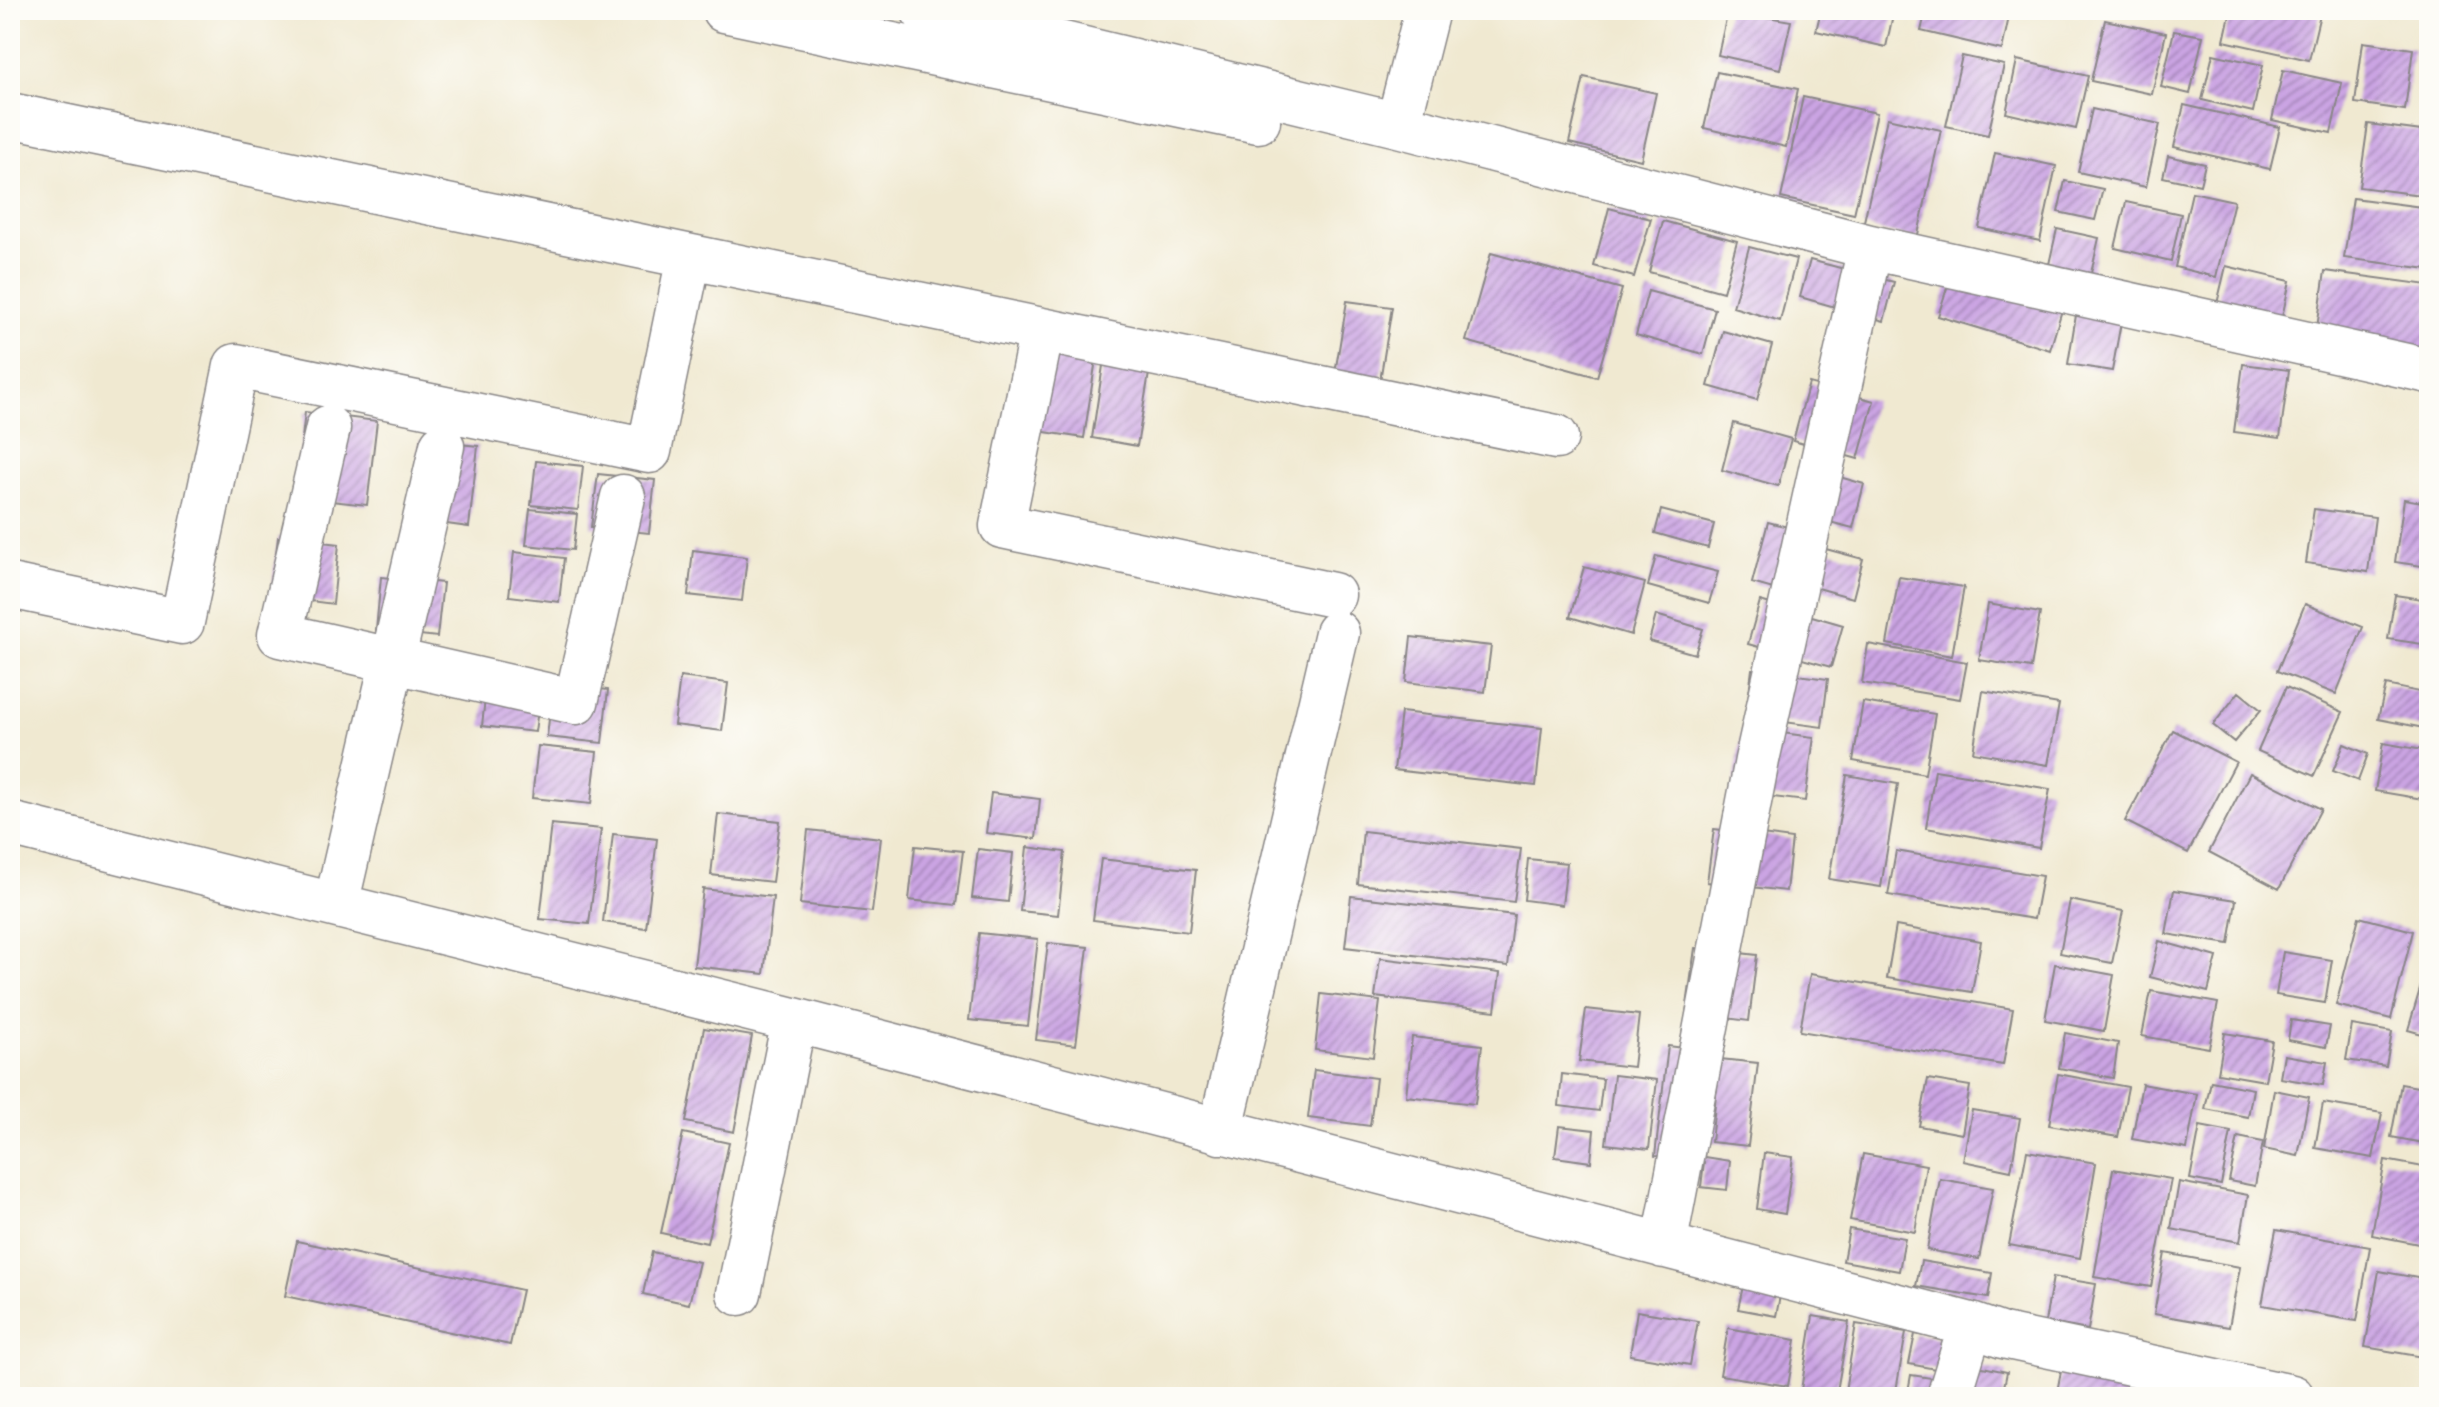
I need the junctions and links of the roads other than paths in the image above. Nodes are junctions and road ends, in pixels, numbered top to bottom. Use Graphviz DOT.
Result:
graph roads {
  1 [pos="724,10"];
  2 [pos="923,10"];
  3 [pos="1427,10"];
  4 [pos="10,115"];
  5 [pos="1267,123"];
  6 [pos="1398,125"];
  7 [pos="1870,247"];
  8 [pos="689,257"];
  9 [pos="1042,330"];
  10 [pos="2429,371"];
  11 [pos="328,428"];
  12 [pos="1556,437"];
  13 [pos="442,446"];
  14 [pos="623,497"];
  15 [pos="10,586"];
  16 [pos="392,659"];
  17 [pos="10,824"];
  18 [pos="336,905"];
  19 [pos="794,1020"];
  20 [pos="1220,1132"];
  21 [pos="1664,1246"];
  22 [pos="739,1293"];
  23 [pos="1971,1325"];
  24 [pos="1949,1397"];
  25 [pos="2292,1397"];
  1 -- 5 [label="street"];
  2 -- 6 [label="street"];
  3 -- 6 [label="street"];
  4 -- 8 [label="street"];
  6 -- 7 [label="street"];
  7 -- 10 [label="street"];
  7 -- 21 [label="street"];
  8 -- 9 [label="street"];
  8 -- 15 [label="street"];
  9 -- 12 [label="street"];
  9 -- 20 [label="street"];
  11 -- 16 [label="street"];
  13 -- 16 [label="street"];
  14 -- 16 [label="street"];
  16 -- 18 [label="street"];
  17 -- 18 [label="street"];
  18 -- 19 [label="street"];
  19 -- 20 [label="street"];
  19 -- 22 [label="street"];
  20 -- 21 [label="street"];
  21 -- 23 [label="street"];
  23 -- 24 [label="street"];
  23 -- 25 [label="street"];
}
